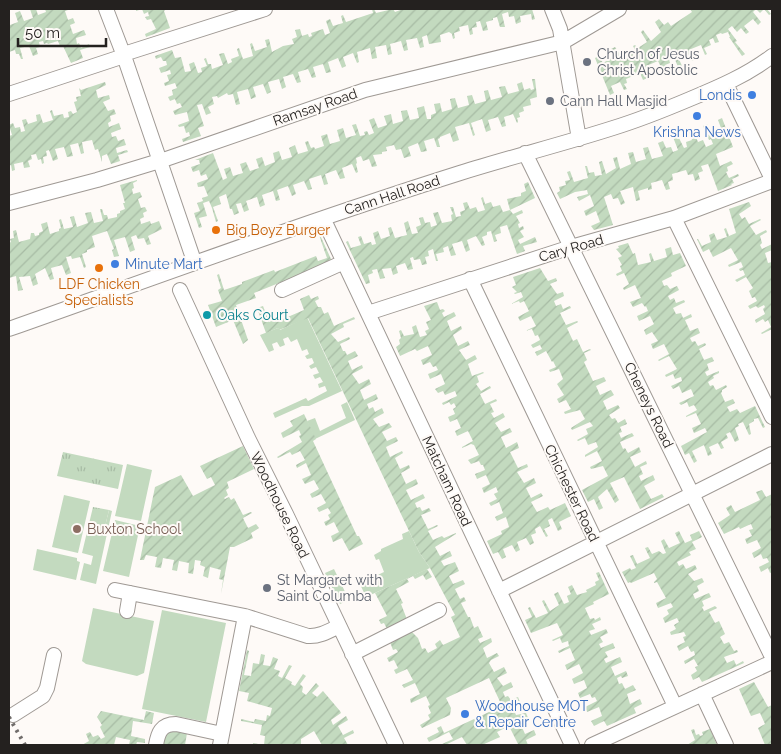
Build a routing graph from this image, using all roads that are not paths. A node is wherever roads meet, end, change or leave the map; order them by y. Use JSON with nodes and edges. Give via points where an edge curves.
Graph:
{"nodes":[{"id":1,"x":106,"y":9,"type":"edge"},
{"id":2,"x":265,"y":9,"type":"edge"},
{"id":3,"x":552,"y":9,"type":"edge"},
{"id":4,"x":619,"y":9,"type":"edge"},
{"id":5,"x":563,"y":42,"type":"junction"},
{"id":6,"x":124,"y":56,"type":"junction"},
{"id":7,"x":772,"y":56,"type":"edge"},
{"id":8,"x":726,"y":84,"type":"junction"},
{"id":9,"x":9,"y":94,"type":"edge"},
{"id":10,"x":579,"y":139,"type":"junction"},
{"id":11,"x":525,"y":153,"type":"junction"},
{"id":12,"x":160,"y":161,"type":"junction"},
{"id":13,"x":772,"y":180,"type":"edge"},
{"id":14,"x":9,"y":203,"type":"edge"},
{"id":15,"x":323,"y":218,"type":"junction"},
{"id":16,"x":674,"y":218,"type":"junction"},
{"id":17,"x":571,"y":247,"type":"junction"},
{"id":18,"x":194,"y":262,"type":"junction"},
{"id":19,"x":344,"y":262,"type":"junction"},
{"id":20,"x":470,"y":279,"type":"junction"},
{"id":21,"x":180,"y":290,"type":"dead end"},
{"id":22,"x":282,"y":290,"type":"dead end"},
{"id":23,"x":368,"y":313,"type":"junction"},
{"id":24,"x":9,"y":329,"type":"edge"},
{"id":25,"x":772,"y":417,"type":"edge"},
{"id":26,"x":772,"y":454,"type":"edge"},
{"id":27,"x":692,"y":494,"type":"junction"},
{"id":28,"x":596,"y":543,"type":"junction"},
{"id":29,"x":115,"y":590,"type":"dead end"},
{"id":30,"x":499,"y":591,"type":"junction"},
{"id":31,"x":130,"y":593,"type":"junction"},
{"id":32,"x":438,"y":610,"type":"dead end"},
{"id":33,"x":127,"y":611,"type":"dead end"},
{"id":34,"x":244,"y":616,"type":"junction"},
{"id":35,"x":339,"y":626,"type":"junction"},
{"id":36,"x":352,"y":654,"type":"junction"},
{"id":37,"x":54,"y":655,"type":"dead end"},
{"id":38,"x":772,"y":657,"type":"edge"},
{"id":39,"x":772,"y":662,"type":"edge"},
{"id":40,"x":702,"y":694,"type":"junction"},
{"id":41,"x":674,"y":706,"type":"junction"},
{"id":42,"x":13,"y":715,"type":"dead end"},
{"id":43,"x":221,"y":740,"type":"edge"},
{"id":44,"x":156,"y":745,"type":"edge"},
{"id":45,"x":396,"y":745,"type":"edge"},
{"id":46,"x":572,"y":745,"type":"edge"},
{"id":47,"x":592,"y":745,"type":"edge"},
{"id":48,"x":726,"y":745,"type":"edge"}],
"edges":[{"from":1,"to":6,"type":"street"},
{"from":2,"to":6,"type":"street"},
{"from":3,"to":5,"type":"street"},
{"from":4,"to":5,"type":"street","name":"Ramsay Road"},
{"from":5,"to":10,"type":"street"},
{"from":5,"to":12,"type":"street","name":"Ramsay Road","via":[[365,90]]},
{"from":6,"to":9,"type":"street"},
{"from":6,"to":12,"type":"street"},
{"from":7,"to":8,"type":"street","name":"Cann Hall Road"},
{"from":8,"to":10,"type":"street","name":"Cann Hall Road","via":[[648,117]]},
{"from":8,"to":13,"type":"street"},
{"from":10,"to":11,"type":"street","name":"Cann Hall Road"},
{"from":11,"to":15,"type":"street","name":"Cann Hall Road"},
{"from":11,"to":17,"type":"street","name":"Cheneys Road"},
{"from":12,"to":14,"type":"street","name":"Ramsay Road"},
{"from":12,"to":18,"type":"street"},
{"from":13,"to":16,"type":"street","name":"Cary Road"},
{"from":15,"to":18,"type":"street","name":"Cann Hall Road"},
{"from":15,"to":19,"type":"street","name":"Matcham Road"},
{"from":16,"to":17,"type":"street","name":"Cary Road"},
{"from":16,"to":25,"type":"street"},
{"from":17,"to":20,"type":"street","name":"Cary Road"},
{"from":17,"to":27,"type":"street","name":"Cheneys Road"},
{"from":18,"to":24,"type":"street","name":"Cann Hall Road"},
{"from":19,"to":22,"type":"street"},
{"from":19,"to":23,"type":"street","name":"Matcham Road"},
{"from":20,"to":23,"type":"street","name":"Cary Road"},
{"from":20,"to":28,"type":"street","name":"Chichester Road"},
{"from":21,"to":35,"type":"street","name":"Woodhouse Road"},
{"from":23,"to":30,"type":"street","name":"Matcham Road"},
{"from":26,"to":27,"type":"street"},
{"from":27,"to":28,"type":"street"},
{"from":27,"to":38,"type":"street","name":"Cheneys Road"},
{"from":28,"to":30,"type":"street"},
{"from":28,"to":41,"type":"street","name":"Chichester Road"},
{"from":29,"to":31,"type":"street"},
{"from":30,"to":46,"type":"street","name":"Matcham Road"},
{"from":31,"to":33,"type":"street"},
{"from":31,"to":34,"type":"street"},
{"from":32,"to":36,"type":"street"},
{"from":34,"to":35,"type":"street","via":[[313,636]]},
{"from":34,"to":43,"type":"street"},
{"from":35,"to":36,"type":"street","name":"Woodhouse Road"},
{"from":36,"to":45,"type":"street","name":"Woodhouse Road"},
{"from":37,"to":42,"type":"street","via":[[43,696]]},
{"from":39,"to":40,"type":"street"},
{"from":40,"to":41,"type":"street"},
{"from":40,"to":48,"type":"street"},
{"from":41,"to":47,"type":"street"},
{"from":43,"to":44,"type":"street","via":[[169,724],[158,732]]}]}
